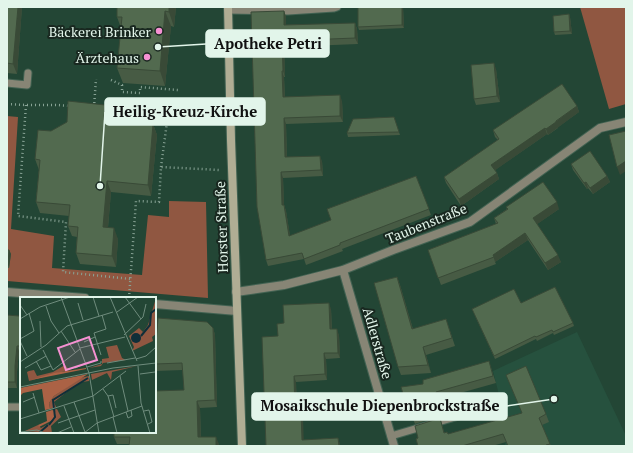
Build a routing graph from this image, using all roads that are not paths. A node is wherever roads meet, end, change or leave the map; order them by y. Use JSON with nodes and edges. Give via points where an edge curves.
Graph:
{"nodes":[{"id":1,"x":337,"y":7,"type":"edge"},
{"id":2,"x":228,"y":8,"type":"edge"},
{"id":3,"x":28,"y":74,"type":"dead end"},
{"id":4,"x":7,"y":83,"type":"edge"},
{"id":5,"x":626,"y":122,"type":"edge"},
{"id":6,"x":343,"y":270,"type":"junction"},
{"id":7,"x":7,"y":292,"type":"edge"},
{"id":8,"x":236,"y":292,"type":"junction"},
{"id":9,"x":72,"y":297,"type":"edge"},
{"id":10,"x":156,"y":304,"type":"edge"},
{"id":11,"x":238,"y":311,"type":"junction"},
{"id":12,"x":496,"y":406,"type":"dead end"},
{"id":13,"x":20,"y":407,"type":"edge"},
{"id":14,"x":7,"y":408,"type":"edge"},
{"id":15,"x":391,"y":436,"type":"junction"},
{"id":16,"x":242,"y":446,"type":"edge"},
{"id":17,"x":394,"y":446,"type":"edge"}],
"edges":[{"from":1,"to":2,"type":"lane","via":[[288,11]]},
{"from":2,"to":8,"type":"main road","name":"Horster Straße"},
{"from":3,"to":4,"type":"lane","via":[[27,85]]},
{"from":5,"to":6,"type":"street","name":"Taubenstraße","via":[[600,128],[470,222]]},
{"from":6,"to":8,"type":"street","name":"Taubenstraße","via":[[284,286]]},
{"from":6,"to":15,"type":"street","name":"Adlerstraße"},
{"from":7,"to":9,"type":"street"},
{"from":8,"to":11,"type":"main road","name":"Horster Straße"},
{"from":10,"to":11,"type":"street"},
{"from":11,"to":16,"type":"main road","name":"Horster Straße"},
{"from":12,"to":15,"type":"lane"},
{"from":13,"to":14,"type":"lane"},
{"from":15,"to":17,"type":"street","name":"Adlerstraße"}]}
